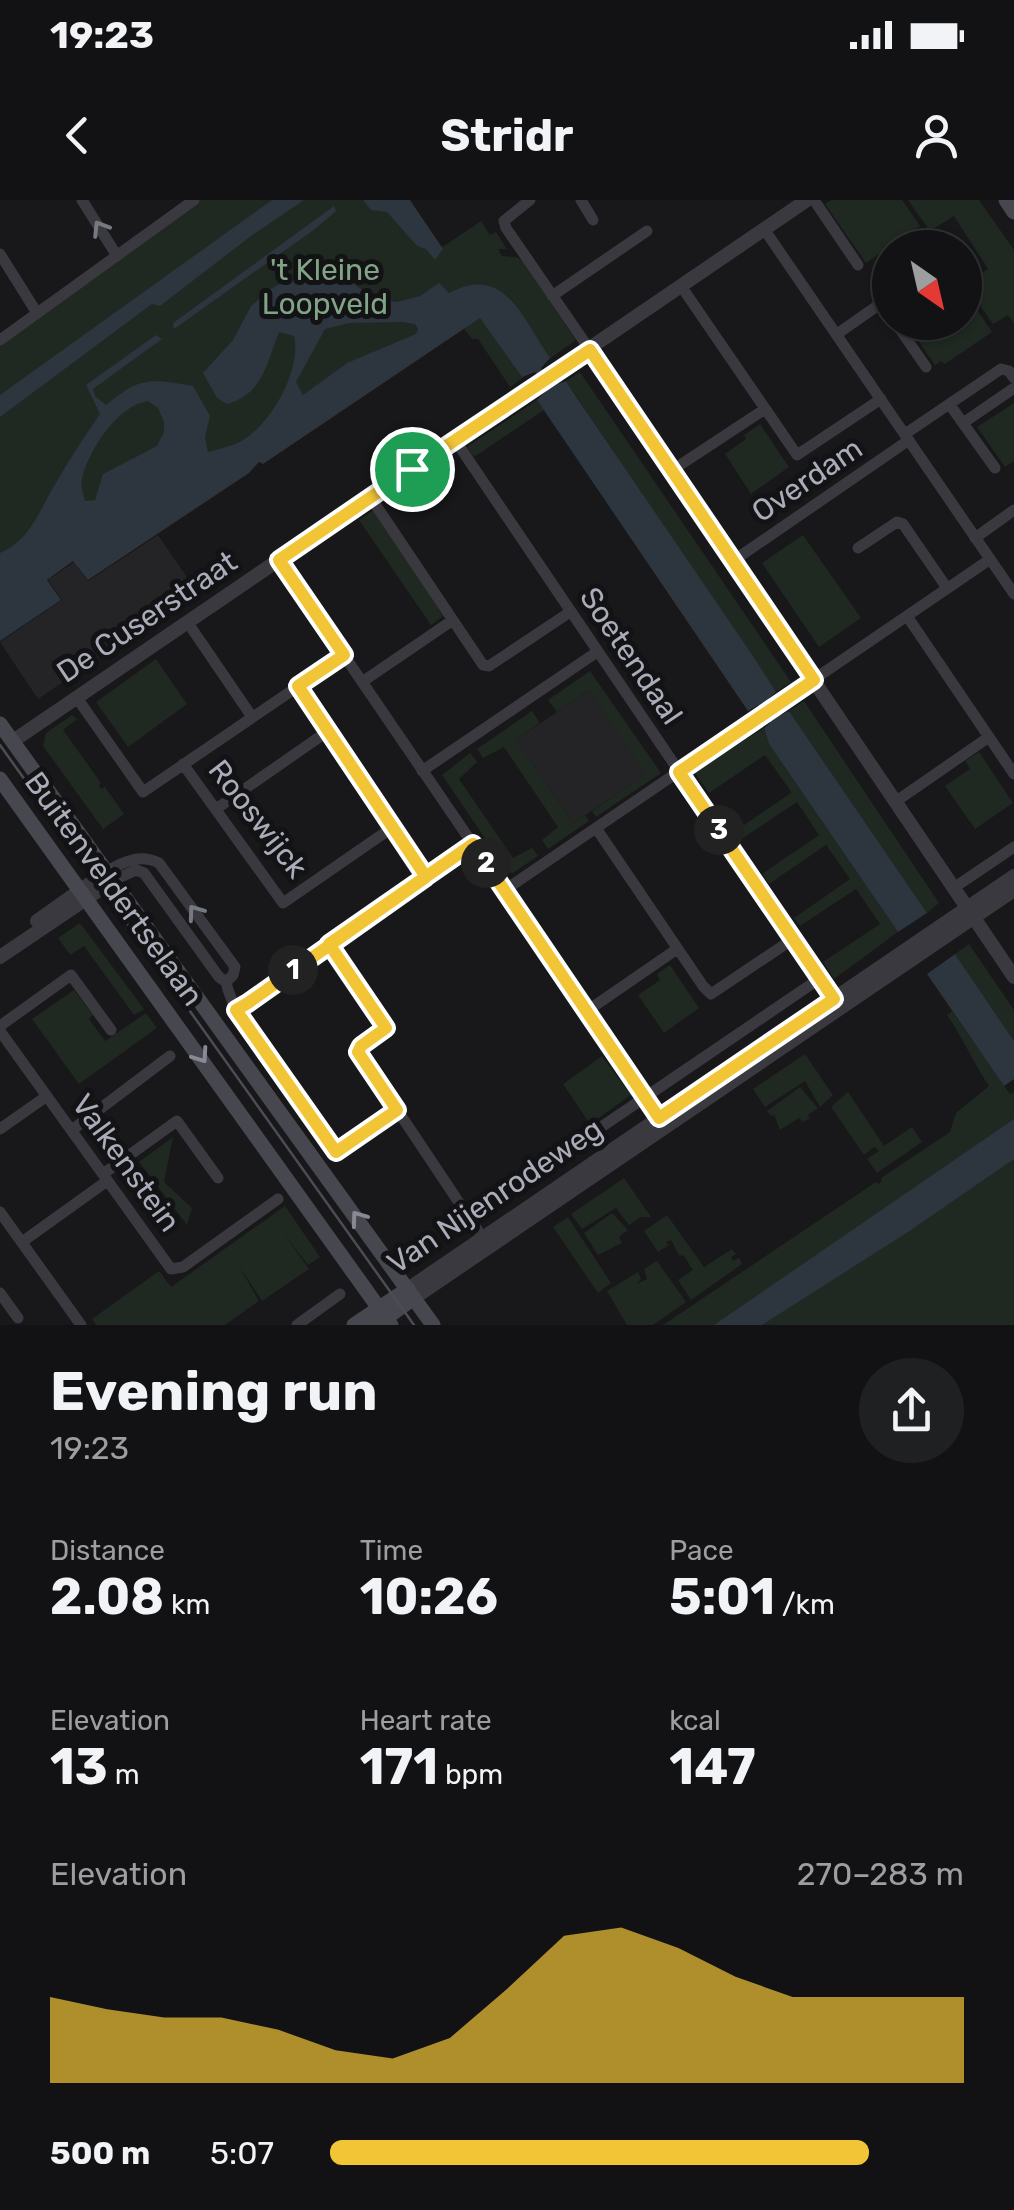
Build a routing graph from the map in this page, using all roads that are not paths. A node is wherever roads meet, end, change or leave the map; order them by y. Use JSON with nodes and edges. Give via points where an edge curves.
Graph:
{"nodes":[{"id":1,"x":82,"y":200,"type":"edge"},
{"id":2,"x":194,"y":200,"type":"edge"},
{"id":3,"x":530,"y":200,"type":"edge"},
{"id":4,"x":581,"y":200,"type":"edge"},
{"id":5,"x":810,"y":200,"type":"edge"},
{"id":6,"x":1006,"y":200,"type":"edge"},
{"id":7,"x":1014,"y":212,"type":"edge"},
{"id":8,"x":593,"y":220,"type":"dead end"},
{"id":9,"x":764,"y":229,"type":"junction"},
{"id":10,"x":647,"y":231,"type":"dead end"},
{"id":11,"x":0,"y":254,"type":"edge"},
{"id":12,"x":118,"y":256,"type":"junction"},
{"id":13,"x":858,"y":265,"type":"dead end"},
{"id":14,"x":681,"y":286,"type":"junction"},
{"id":15,"x":552,"y":296,"type":"junction"},
{"id":16,"x":872,"y":310,"type":"edge"},
{"id":17,"x":38,"y":314,"type":"junction"},
{"id":18,"x":837,"y":334,"type":"junction"},
{"id":19,"x":0,"y":340,"type":"edge"},
{"id":20,"x":907,"y":340,"type":"edge"},
{"id":21,"x":590,"y":350,"type":"junction"},
{"id":22,"x":926,"y":367,"type":"dead end"},
{"id":23,"x":1014,"y":378,"type":"edge"},
{"id":24,"x":1014,"y":388,"type":"edge"},
{"id":25,"x":881,"y":399,"type":"junction"},
{"id":26,"x":950,"y":405,"type":"junction"},
{"id":27,"x":765,"y":408,"type":"junction"},
{"id":28,"x":964,"y":423,"type":"junction"},
{"id":29,"x":908,"y":437,"type":"junction"},
{"id":30,"x":455,"y":440,"type":"junction"},
{"id":31,"x":995,"y":468,"type":"dead end"},
{"id":32,"x":671,"y":471,"type":"junction"},
{"id":33,"x":371,"y":498,"type":"junction"},
{"id":34,"x":1014,"y":510,"type":"edge"},
{"id":35,"x":975,"y":538,"type":"junction"},
{"id":36,"x":858,"y":548,"type":"dead end"},
{"id":37,"x":279,"y":560,"type":"junction"},
{"id":38,"x":989,"y":560,"type":"junction"},
{"id":39,"x":733,"y":561,"type":"junction"},
{"id":40,"x":947,"y":588,"type":"junction"},
{"id":41,"x":1014,"y":594,"type":"edge"},
{"id":42,"x":570,"y":612,"type":"junction"},
{"id":43,"x":907,"y":616,"type":"junction"},
{"id":44,"x":453,"y":620,"type":"junction"},
{"id":45,"x":188,"y":623,"type":"junction"},
{"id":46,"x":598,"y":652,"type":"junction"},
{"id":47,"x":344,"y":655,"type":"junction"},
{"id":48,"x":814,"y":680,"type":"junction"},
{"id":49,"x":362,"y":682,"type":"junction"},
{"id":50,"x":298,"y":686,"type":"junction"},
{"id":51,"x":77,"y":698,"type":"junction"},
{"id":52,"x":252,"y":717,"type":"junction"},
{"id":53,"x":0,"y":724,"type":"edge"},
{"id":54,"x":328,"y":731,"type":"junction"},
{"id":55,"x":988,"y":737,"type":"junction"},
{"id":56,"x":13,"y":741,"type":"junction"},
{"id":57,"x":183,"y":764,"type":"junction"},
{"id":58,"x":422,"y":771,"type":"junction"},
{"id":59,"x":679,"y":772,"type":"junction"},
{"id":60,"x":1014,"y":774,"type":"edge"},
{"id":61,"x":0,"y":779,"type":"edge"},
{"id":62,"x":895,"y":802,"type":"junction"},
{"id":63,"x":216,"y":809,"type":"junction"},
{"id":64,"x":393,"y":827,"type":"junction"},
{"id":65,"x":596,"y":828,"type":"junction"},
{"id":66,"x":473,"y":844,"type":"junction"},
{"id":67,"x":1014,"y":847,"type":"edge"},
{"id":68,"x":111,"y":876,"type":"junction"},
{"id":69,"x":1014,"y":876,"type":"edge"},
{"id":70,"x":170,"y":877,"type":"junction"},
{"id":71,"x":426,"y":877,"type":"junction"},
{"id":72,"x":955,"y":887,"type":"junction"},
{"id":73,"x":154,"y":888,"type":"junction"},
{"id":74,"x":505,"y":890,"type":"junction"},
{"id":75,"x":1014,"y":890,"type":"edge"},
{"id":76,"x":84,"y":894,"type":"junction"},
{"id":77,"x":971,"y":912,"type":"junction"},
{"id":78,"x":793,"y":939,"type":"junction"},
{"id":79,"x":927,"y":942,"type":"junction"},
{"id":80,"x":329,"y":944,"type":"junction"},
{"id":81,"x":677,"y":949,"type":"junction"},
{"id":82,"x":1,"y":950,"type":"edge"},
{"id":83,"x":1014,"y":977,"type":"edge"},
{"id":84,"x":819,"y":978,"type":"junction"},
{"id":85,"x":226,"y":982,"type":"junction"},
{"id":86,"x":834,"y":999,"type":"junction"},
{"id":87,"x":236,"y":1010,"type":"junction"},
{"id":88,"x":587,"y":1011,"type":"junction"},
{"id":89,"x":0,"y":1028,"type":"edge"},
{"id":90,"x":111,"y":1030,"type":"dead end"},
{"id":91,"x":170,"y":1056,"type":"dead end"},
{"id":92,"x":46,"y":1096,"type":"junction"},
{"id":93,"x":645,"y":1098,"type":"junction"},
{"id":94,"x":397,"y":1110,"type":"junction"},
{"id":95,"x":659,"y":1118,"type":"junction"},
{"id":96,"x":0,"y":1129,"type":"edge"},
{"id":97,"x":72,"y":1130,"type":"junction"},
{"id":98,"x":105,"y":1178,"type":"junction"},
{"id":99,"x":218,"y":1178,"type":"dead end"},
{"id":100,"x":278,"y":1199,"type":"dead end"},
{"id":101,"x":0,"y":1212,"type":"edge"},
{"id":102,"x":469,"y":1217,"type":"junction"},
{"id":103,"x":482,"y":1238,"type":"junction"},
{"id":104,"x":22,"y":1242,"type":"junction"},
{"id":105,"x":411,"y":1293,"type":"junction"},
{"id":106,"x":0,"y":1294,"type":"edge"},
{"id":107,"x":340,"y":1294,"type":"dead end"},
{"id":108,"x":18,"y":1318,"type":"dead end"},
{"id":109,"x":383,"y":1319,"type":"edge"},
{"id":110,"x":81,"y":1325,"type":"edge"},
{"id":111,"x":297,"y":1325,"type":"edge"},
{"id":112,"x":354,"y":1325,"type":"edge"},
{"id":113,"x":433,"y":1325,"type":"edge"}],
"edges":[{"from":12,"to":1,"type":"street","one_way":true},
{"from":2,"to":12,"type":"street"},
{"from":3,"to":15,"type":"street","via":[[504,221]]},
{"from":4,"to":8,"type":"street"},
{"from":5,"to":9,"type":"street","name":"De Cuserstraat"},
{"from":5,"to":13,"type":"street","name":"De Cuserstraat"},
{"from":6,"to":7,"type":"main road"},
{"from":9,"to":14,"type":"street","name":"De Cuserstraat"},
{"from":9,"to":18,"type":"street"},
{"from":10,"to":15,"type":"street"},
{"from":11,"to":17,"type":"street"},
{"from":12,"to":17,"type":"street"},
{"from":14,"to":21,"type":"street","name":"De Cuserstraat"},
{"from":14,"to":27,"type":"street"},
{"from":15,"to":21,"type":"street"},
{"from":16,"to":18,"type":"street"},
{"from":17,"to":19,"type":"street"},
{"from":18,"to":25,"type":"street"},
{"from":20,"to":22,"type":"street"},
{"from":21,"to":30,"type":"street","name":"De Cuserstraat"},
{"from":21,"to":32,"type":"street"},
{"from":23,"to":26,"type":"street","name":"Overdam","via":[[1001,369]]},
{"from":24,"to":28,"type":"street"},
{"from":25,"to":27,"type":"street","via":[[797,456]]},
{"from":25,"to":29,"type":"street"},
{"from":26,"to":28,"type":"street"},
{"from":26,"to":29,"type":"street","name":"Overdam"},
{"from":27,"to":32,"type":"street"},
{"from":28,"to":31,"type":"street"},
{"from":29,"to":35,"type":"street"},
{"from":29,"to":39,"type":"street","name":"Overdam"},
{"from":30,"to":33,"type":"street","name":"De Cuserstraat"},
{"from":30,"to":42,"type":"street","name":"Soetendaal"},
{"from":32,"to":39,"type":"street"},
{"from":33,"to":37,"type":"street","name":"De Cuserstraat"},
{"from":33,"to":44,"type":"street"},
{"from":34,"to":35,"type":"street"},
{"from":35,"to":38,"type":"street"},
{"from":36,"to":40,"type":"street","via":[[897,522],[904,524]]},
{"from":37,"to":45,"type":"street","name":"De Cuserstraat"},
{"from":37,"to":47,"type":"street"},
{"from":38,"to":40,"type":"street"},
{"from":38,"to":41,"type":"street"},
{"from":39,"to":48,"type":"street"},
{"from":40,"to":43,"type":"street"},
{"from":42,"to":44,"type":"street","via":[[489,666]]},
{"from":42,"to":46,"type":"street","name":"Soetendaal"},
{"from":43,"to":48,"type":"street"},
{"from":43,"to":55,"type":"street"},
{"from":44,"to":49,"type":"street"},
{"from":45,"to":51,"type":"street","name":"De Cuserstraat"},
{"from":45,"to":52,"type":"street"},
{"from":46,"to":58,"type":"street"},
{"from":46,"to":59,"type":"street","name":"Soetendaal"},
{"from":47,"to":49,"type":"street"},
{"from":47,"to":50,"type":"street"},
{"from":48,"to":59,"type":"street"},
{"from":48,"to":62,"type":"street"},
{"from":49,"to":58,"type":"street"},
{"from":50,"to":52,"type":"street"},
{"from":50,"to":54,"type":"street"},
{"from":51,"to":56,"type":"street","name":"De Cuserstraat"},
{"from":51,"to":57,"type":"street","via":[[143,792]]},
{"from":52,"to":57,"type":"street"},
{"from":53,"to":56,"type":"main road","name":"Buitenveldertselaan"},
{"from":54,"to":63,"type":"street"},
{"from":54,"to":64,"type":"street"},
{"from":55,"to":60,"type":"street"},
{"from":55,"to":62,"type":"street"},
{"from":56,"to":68,"type":"main road","name":"Buitenveldertselaan"},
{"from":57,"to":63,"type":"street","name":"Rooswijck"},
{"from":58,"to":66,"type":"street"},
{"from":59,"to":65,"type":"street"},
{"from":59,"to":78,"type":"street","name":"Soetendaal"},
{"from":61,"to":76,"type":"main road","name":"Buitenveldertselaan"},
{"from":62,"to":72,"type":"street"},
{"from":63,"to":64,"type":"street","name":"Rooswijck","via":[[283,903]]},
{"from":64,"to":71,"type":"street"},
{"from":65,"to":74,"type":"street"},
{"from":65,"to":81,"type":"street"},
{"from":66,"to":71,"type":"street"},
{"from":66,"to":74,"type":"street"},
{"from":67,"to":72,"type":"street"},
{"from":68,"to":70,"type":"street","name":"Buitenveldertselaan","via":[[128,860],[144,858]]},
{"from":68,"to":73,"type":"street","name":"Buitenveldertselaan","via":[[139,871]]},
{"from":68,"to":76,"type":"street"},
{"from":105,"to":68,"type":"main road","name":"Buitenveldertselaan","one_way":true},
{"from":69,"to":77,"type":"street","name":"Van Nijenrodeweg"},
{"from":70,"to":73,"type":"street","name":"Buitenveldertselaan"},
{"from":85,"to":70,"type":"street","name":"Buitenveldertselaan","one_way":true,"via":[[235,967]]},
{"from":71,"to":80,"type":"street"},
{"from":72,"to":77,"type":"street"},
{"from":73,"to":85,"type":"street","name":"Buitenveldertselaan"},
{"from":74,"to":88,"type":"street"},
{"from":75,"to":77,"type":"street","name":"Van Nijenrodeweg"},
{"from":76,"to":82,"type":"street"},
{"from":76,"to":109,"type":"main road","name":"Buitenveldertselaan","one_way":true},
{"from":77,"to":79,"type":"street","name":"Van Nijenrodeweg"},
{"from":77,"to":83,"type":"street"},
{"from":78,"to":81,"type":"street","via":[[712,994]]},
{"from":78,"to":84,"type":"street","name":"Soetendaal"},
{"from":79,"to":86,"type":"street","name":"Van Nijenrodeweg"},
{"from":79,"to":105,"type":"street","name":"Van Nijenrodeweg"},
{"from":80,"to":87,"type":"street"},
{"from":80,"to":94,"type":"street","via":[[386,1028],[358,1052]]},
{"from":81,"to":88,"type":"street"},
{"from":84,"to":86,"type":"street","name":"Soetendaal"},
{"from":84,"to":93,"type":"street","name":"Van Nijenrodeweg"},
{"from":85,"to":87,"type":"street","name":"Buitenveldertselaan"},
{"from":86,"to":95,"type":"street","name":"Van Nijenrodeweg"},
{"from":87,"to":94,"type":"street","name":"Buitenveldertselaan","via":[[336,1152]]},
{"from":88,"to":93,"type":"street"},
{"from":89,"to":90,"type":"street","via":[[71,975]]},
{"from":89,"to":92,"type":"street","name":"Valkenstein"},
{"from":91,"to":97,"type":"street"},
{"from":92,"to":96,"type":"street"},
{"from":92,"to":97,"type":"street","name":"Valkenstein"},
{"from":93,"to":95,"type":"street"},
{"from":93,"to":102,"type":"street","name":"Van Nijenrodeweg"},
{"from":94,"to":102,"type":"street"},
{"from":95,"to":103,"type":"street","name":"Van Nijenrodeweg"},
{"from":97,"to":98,"type":"street","name":"Valkenstein"},
{"from":98,"to":99,"type":"street","via":[[177,1120]]},
{"from":98,"to":100,"type":"street","name":"Valkenstein","via":[[171,1269]]},
{"from":98,"to":104,"type":"street"},
{"from":101,"to":104,"type":"street"},
{"from":102,"to":103,"type":"street"},
{"from":103,"to":105,"type":"street","name":"Van Nijenrodeweg"},
{"from":104,"to":110,"type":"street"},
{"from":105,"to":109,"type":"main road","name":"Van Nijenrodeweg"},
{"from":105,"to":113,"type":"main road","name":"Buitenveldertselaan"},
{"from":106,"to":108,"type":"street"},
{"from":107,"to":111,"type":"street"},
{"from":109,"to":112,"type":"main road","name":"Van Nijenrodeweg"}]}
